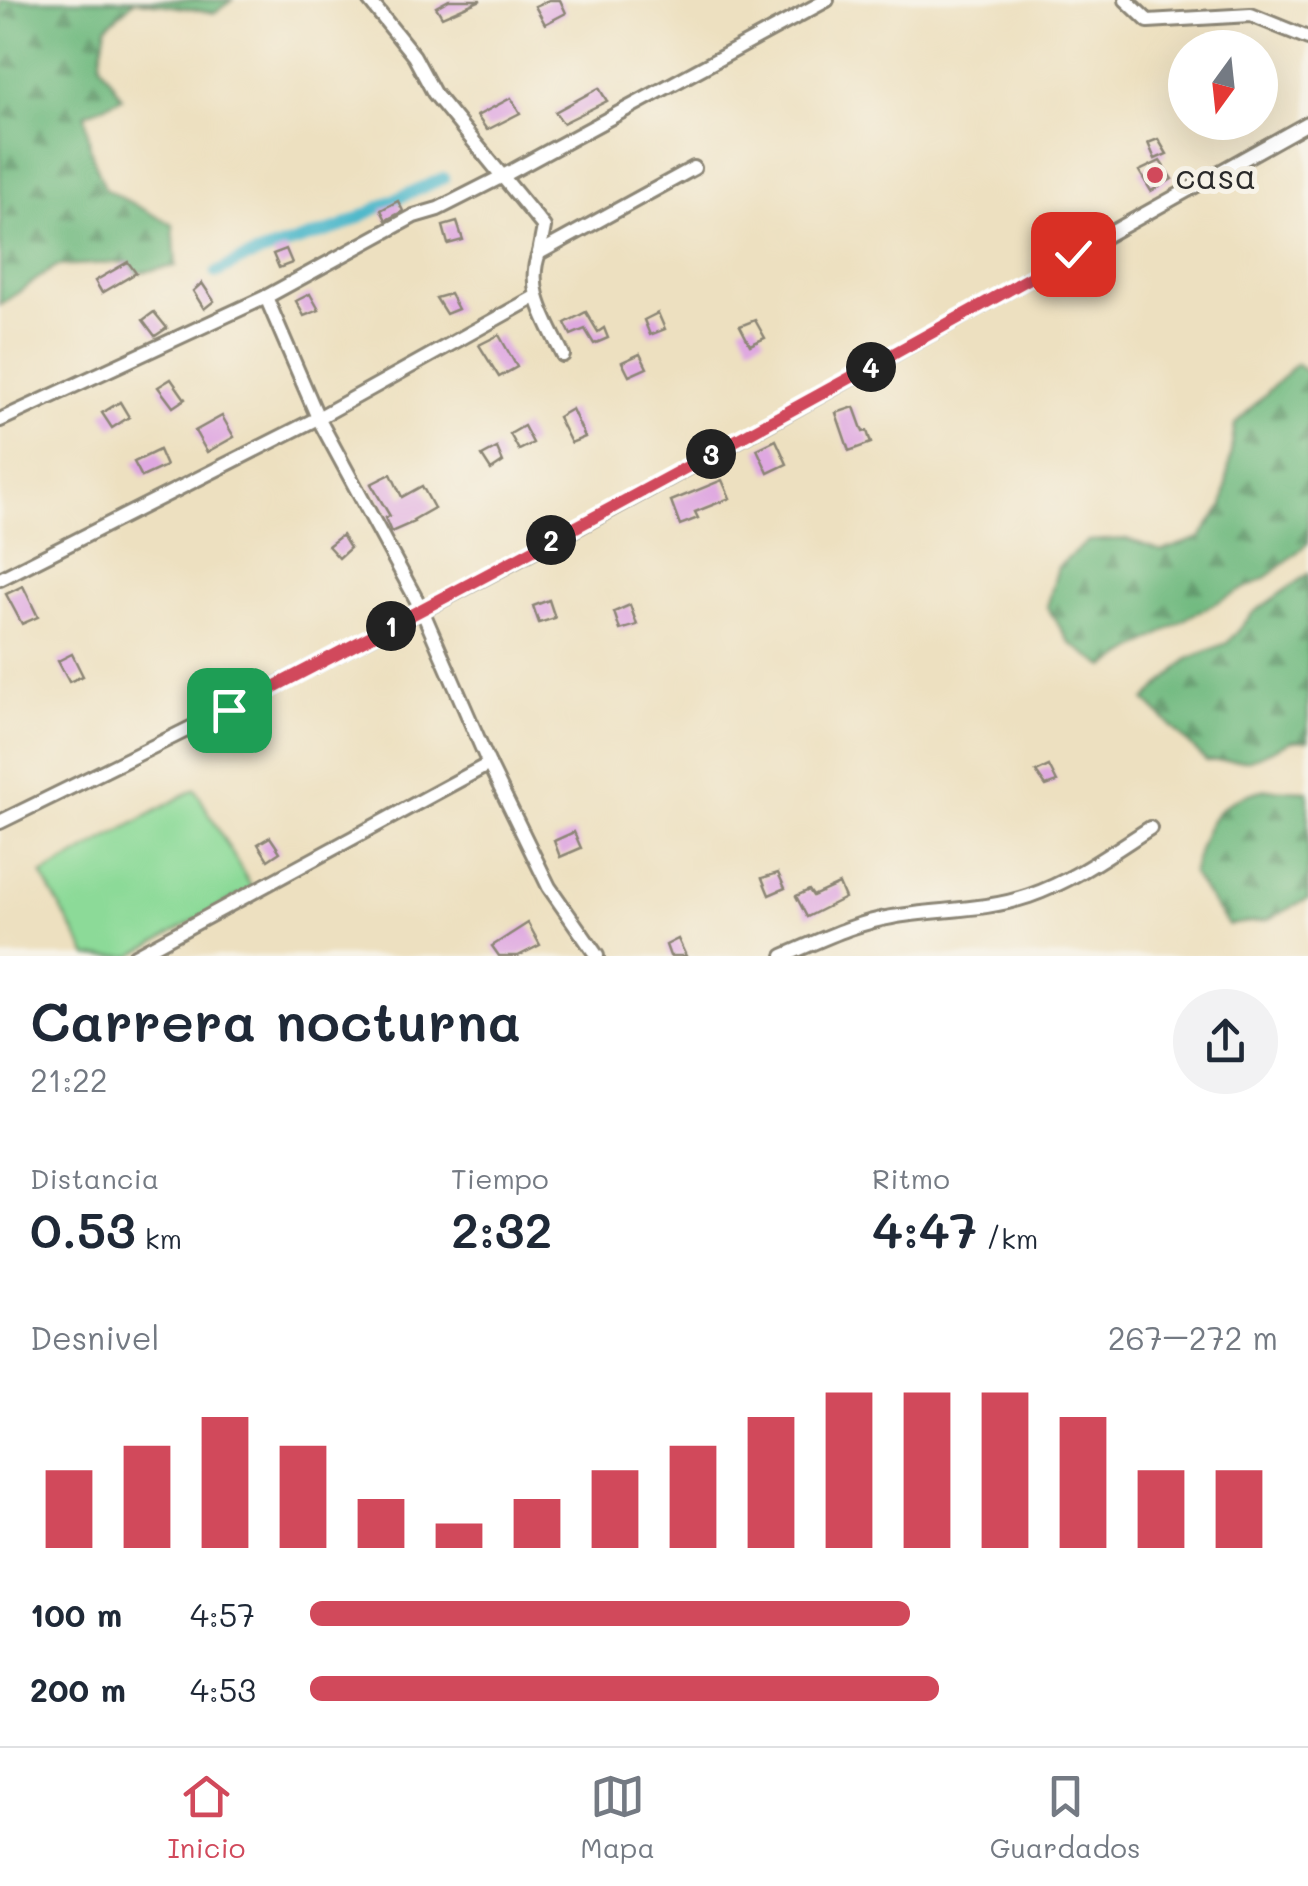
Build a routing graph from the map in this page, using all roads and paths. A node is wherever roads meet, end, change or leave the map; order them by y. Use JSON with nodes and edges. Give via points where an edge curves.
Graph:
{"nodes":[{"id":1,"x":369,"y":0,"type":"edge"},
{"id":2,"x":827,"y":0,"type":"edge"},
{"id":3,"x":1126,"y":0,"type":"edge"},
{"id":4,"x":1308,"y":38,"type":"edge"},
{"id":5,"x":1308,"y":122,"type":"edge"},
{"id":6,"x":694,"y":168,"type":"dead end"},
{"id":7,"x":503,"y":176,"type":"junction"},
{"id":8,"x":540,"y":253,"type":"junction"},
{"id":9,"x":266,"y":296,"type":"junction"},
{"id":10,"x":536,"y":297,"type":"junction"},
{"id":11,"x":563,"y":354,"type":"dead end"},
{"id":12,"x":318,"y":418,"type":"junction"},
{"id":13,"x":0,"y":420,"type":"edge"},
{"id":14,"x":0,"y":579,"type":"edge"},
{"id":15,"x":422,"y":610,"type":"junction"},
{"id":16,"x":489,"y":764,"type":"junction"},
{"id":17,"x":0,"y":822,"type":"edge"},
{"id":18,"x":1150,"y":828,"type":"dead end"},
{"id":19,"x":134,"y":956,"type":"edge"},
{"id":20,"x":597,"y":956,"type":"edge"},
{"id":21,"x":784,"y":956,"type":"edge"}],
"edges":[{"from":1,"to":7,"type":"street"},
{"from":2,"to":7,"type":"street"},
{"from":3,"to":4,"type":"street","via":[[1148,21],[1251,15]]},
{"from":5,"to":15,"type":"street"},
{"from":6,"to":8,"type":"street"},
{"from":7,"to":8,"type":"street","via":[[544,227]]},
{"from":7,"to":9,"type":"street"},
{"from":8,"to":10,"type":"street"},
{"from":9,"to":12,"type":"street"},
{"from":9,"to":13,"type":"street"},
{"from":10,"to":11,"type":"street"},
{"from":10,"to":12,"type":"street"},
{"from":12,"to":14,"type":"street"},
{"from":12,"to":15,"type":"street"},
{"from":15,"to":16,"type":"street"},
{"from":15,"to":17,"type":"street"},
{"from":16,"to":19,"type":"street"},
{"from":16,"to":20,"type":"street","via":[[549,887]]},
{"from":18,"to":21,"type":"street","via":[[1066,882],[1026,897],[860,924]]}]}
